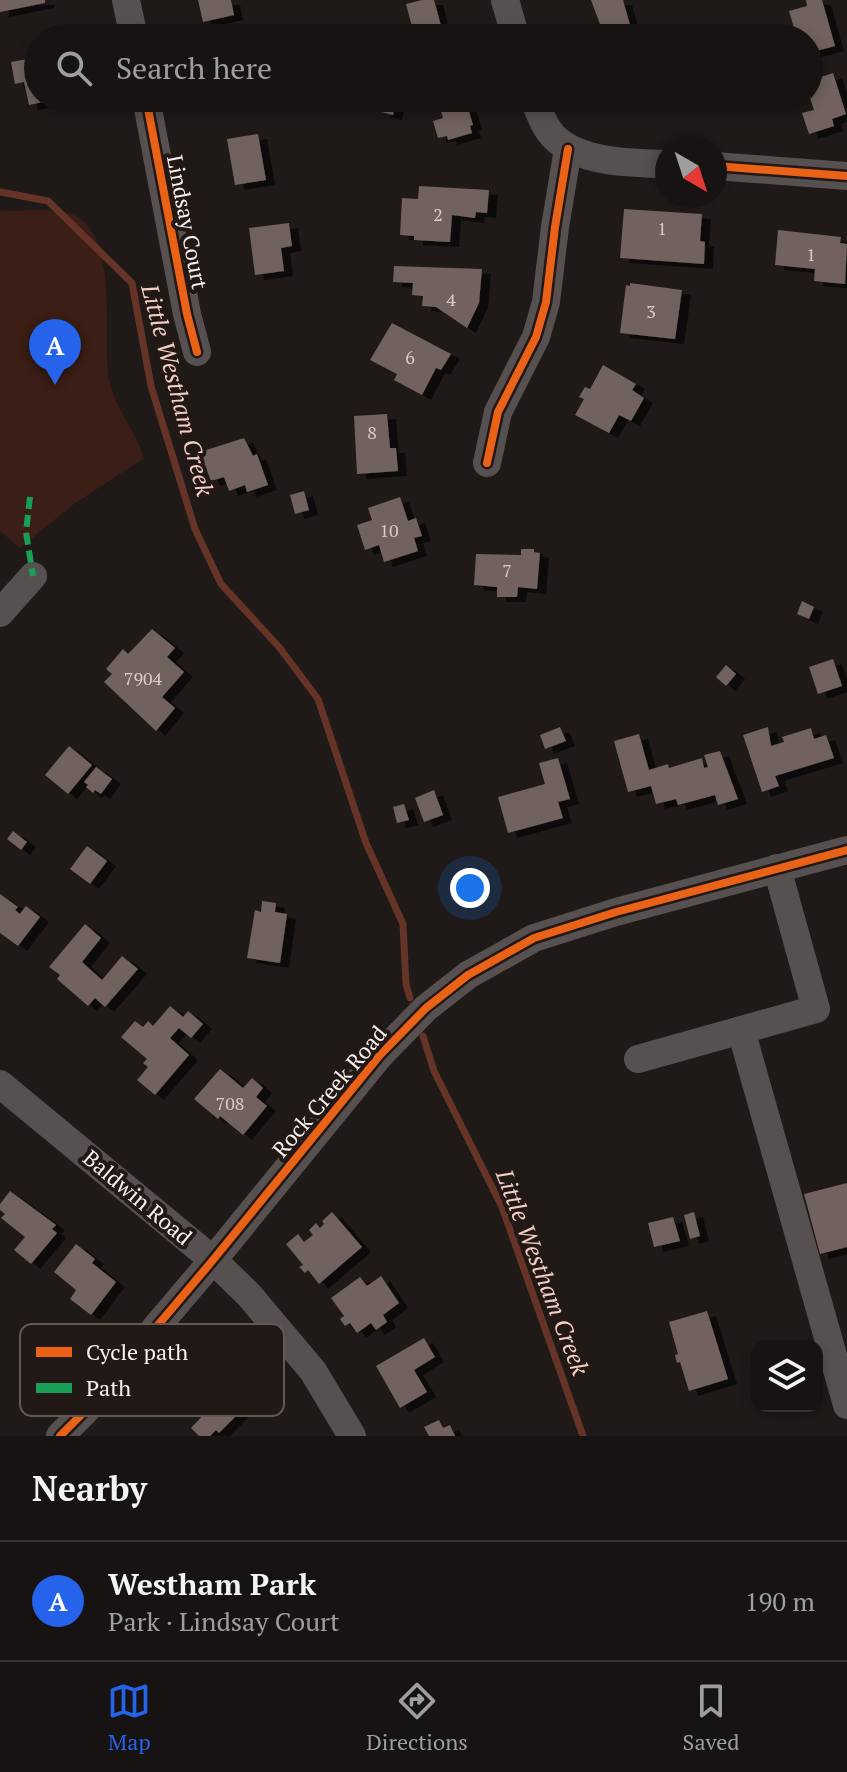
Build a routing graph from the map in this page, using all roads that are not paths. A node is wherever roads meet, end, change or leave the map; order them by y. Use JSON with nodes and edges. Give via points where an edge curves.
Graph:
{"nodes":[{"id":1,"x":126,"y":0,"type":"edge"},
{"id":2,"x":505,"y":0,"type":"edge"},
{"id":3,"x":131,"y":24,"type":"edge"},
{"id":4,"x":512,"y":24,"type":"edge"},
{"id":5,"x":149,"y":112,"type":"edge"},
{"id":6,"x":540,"y":112,"type":"edge"},
{"id":7,"x":568,"y":149,"type":"junction"},
{"id":8,"x":655,"y":163,"type":"edge"},
{"id":9,"x":727,"y":167,"type":"edge"},
{"id":10,"x":847,"y":176,"type":"edge"},
{"id":11,"x":197,"y":352,"type":"dead end"},
{"id":12,"x":487,"y":463,"type":"dead end"},
{"id":13,"x":33,"y":576,"type":"dead end"},
{"id":14,"x":0,"y":613,"type":"edge"},
{"id":15,"x":847,"y":850,"type":"edge"},
{"id":16,"x":777,"y":868,"type":"junction"},
{"id":17,"x":741,"y":1030,"type":"junction"},
{"id":18,"x":638,"y":1059,"type":"dead end"},
{"id":19,"x":0,"y":1084,"type":"edge"},
{"id":20,"x":213,"y":1260,"type":"junction"},
{"id":21,"x":159,"y":1324,"type":"edge"},
{"id":22,"x":273,"y":1324,"type":"edge"},
{"id":23,"x":284,"y":1337,"type":"edge"},
{"id":24,"x":840,"y":1362,"type":"edge"},
{"id":25,"x":847,"y":1405,"type":"edge"},
{"id":26,"x":80,"y":1416,"type":"edge"},
{"id":27,"x":60,"y":1436,"type":"edge"},
{"id":28,"x":352,"y":1436,"type":"edge"}],
"edges":[{"from":1,"to":3,"type":"street"},
{"from":2,"to":4,"type":"street"},
{"from":5,"to":11,"type":"street","name":"Lindsay Court"},
{"from":6,"to":7,"type":"street","via":[[551,135]]},
{"from":7,"to":8,"type":"street"},
{"from":7,"to":12,"type":"street","via":[[546,302],[536,337],[498,412]]},
{"from":9,"to":10,"type":"street"},
{"from":13,"to":14,"type":"street"},
{"from":15,"to":16,"type":"street","name":"Rock Creek Road"},
{"from":16,"to":17,"type":"street","via":[[816,1009]]},
{"from":16,"to":20,"type":"street","name":"Rock Creek Road","via":[[534,938],[468,975],[380,1055]]},
{"from":17,"to":18,"type":"street"},
{"from":17,"to":24,"type":"street"},
{"from":19,"to":20,"type":"street","name":"Baldwin Road"},
{"from":20,"to":21,"type":"street","name":"Rock Creek Road"},
{"from":20,"to":22,"type":"street","name":"Baldwin Road"},
{"from":23,"to":28,"type":"street","name":"Baldwin Road","via":[[313,1371]]},
{"from":24,"to":25,"type":"street"},
{"from":26,"to":27,"type":"street","name":"Rock Creek Road"}]}
